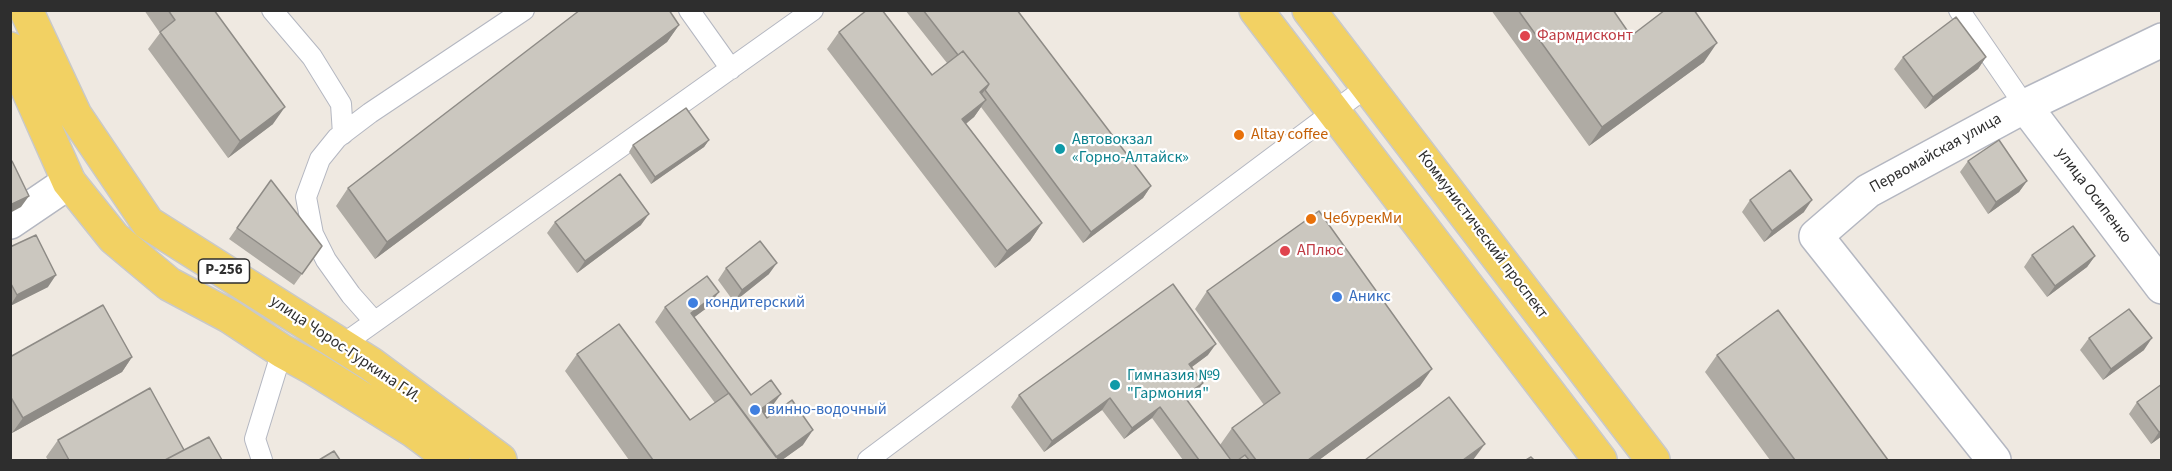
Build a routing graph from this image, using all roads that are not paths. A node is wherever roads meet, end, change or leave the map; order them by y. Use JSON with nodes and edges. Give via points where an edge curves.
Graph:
{"nodes":[{"id":1,"x":26,"y":10,"type":"edge"},
{"id":2,"x":273,"y":10,"type":"edge"},
{"id":3,"x":524,"y":10,"type":"edge"},
{"id":4,"x":689,"y":10,"type":"edge"},
{"id":5,"x":813,"y":10,"type":"edge"},
{"id":6,"x":1256,"y":10,"type":"edge"},
{"id":7,"x":1309,"y":10,"type":"edge"},
{"id":8,"x":1959,"y":10,"type":"edge"},
{"id":9,"x":2162,"y":40,"type":"edge"},
{"id":10,"x":10,"y":49,"type":"edge"},
{"id":11,"x":731,"y":69,"type":"junction"},
{"id":12,"x":1368,"y":86,"type":"junction"},
{"id":13,"x":2025,"y":106,"type":"junction"},
{"id":14,"x":1334,"y":111,"type":"junction"},
{"id":15,"x":343,"y":134,"type":"junction"},
{"id":16,"x":69,"y":182,"type":"junction"},
{"id":17,"x":10,"y":222,"type":"edge"},
{"id":18,"x":2162,"y":287,"type":"edge"},
{"id":19,"x":374,"y":321,"type":"junction"},
{"id":20,"x":342,"y":345,"type":"junction"},
{"id":21,"x":282,"y":351,"type":"junction"},
{"id":22,"x":262,"y":460,"type":"edge"},
{"id":23,"x":453,"y":460,"type":"edge"},
{"id":24,"x":501,"y":460,"type":"edge"},
{"id":25,"x":868,"y":460,"type":"edge"},
{"id":26,"x":1600,"y":460,"type":"edge"},
{"id":27,"x":1653,"y":460,"type":"edge"},
{"id":28,"x":1994,"y":460,"type":"edge"}],
"edges":[{"from":1,"to":20,"type":"main road","name":"улица Чорос-Гуркина Г.И.","number":"Р-256","via":[[75,115],[148,223]]},
{"from":2,"to":15,"type":"lane","via":[[312,57],[341,104]]},
{"from":3,"to":15,"type":"lane"},
{"from":4,"to":11,"type":"lane"},
{"from":5,"to":11,"type":"lane"},
{"from":6,"to":14,"type":"main road"},
{"from":7,"to":12,"type":"main road","name":"Коммунистический проспект"},
{"from":8,"to":13,"type":"lane"},
{"from":9,"to":13,"type":"street","name":"Первомайская улица"},
{"from":10,"to":16,"type":"main road","name":"улица Чорос-Гуркина Г.И.","number":"Р-256"},
{"from":11,"to":19,"type":"lane"},
{"from":12,"to":14,"type":"lane"},
{"from":12,"to":27,"type":"main road","name":"Коммунистический проспект"},
{"from":13,"to":18,"type":"street","name":"улица Осипенко"},
{"from":13,"to":28,"type":"street","name":"Первомайская улица","via":[[1868,191],[1816,236]]},
{"from":14,"to":25,"type":"lane"},
{"from":14,"to":26,"type":"main road"},
{"from":15,"to":19,"type":"lane","via":[[320,159],[306,197],[313,234],[326,260]]},
{"from":16,"to":17,"type":"street"},
{"from":16,"to":21,"type":"main road","name":"улица Чорос-Гуркина Г.И.","number":"Р-256","via":[[114,238],[169,284],[229,316]]},
{"from":19,"to":20,"type":"lane"},
{"from":20,"to":24,"type":"main road","name":"улица Чорос-Гуркина Г.И.","number":"Р-256"},
{"from":21,"to":22,"type":"lane","via":[[255,439]]},
{"from":21,"to":23,"type":"main road","name":"улица Чорос-Гуркина Г.И.","number":"Р-256","via":[[414,431]]}]}
